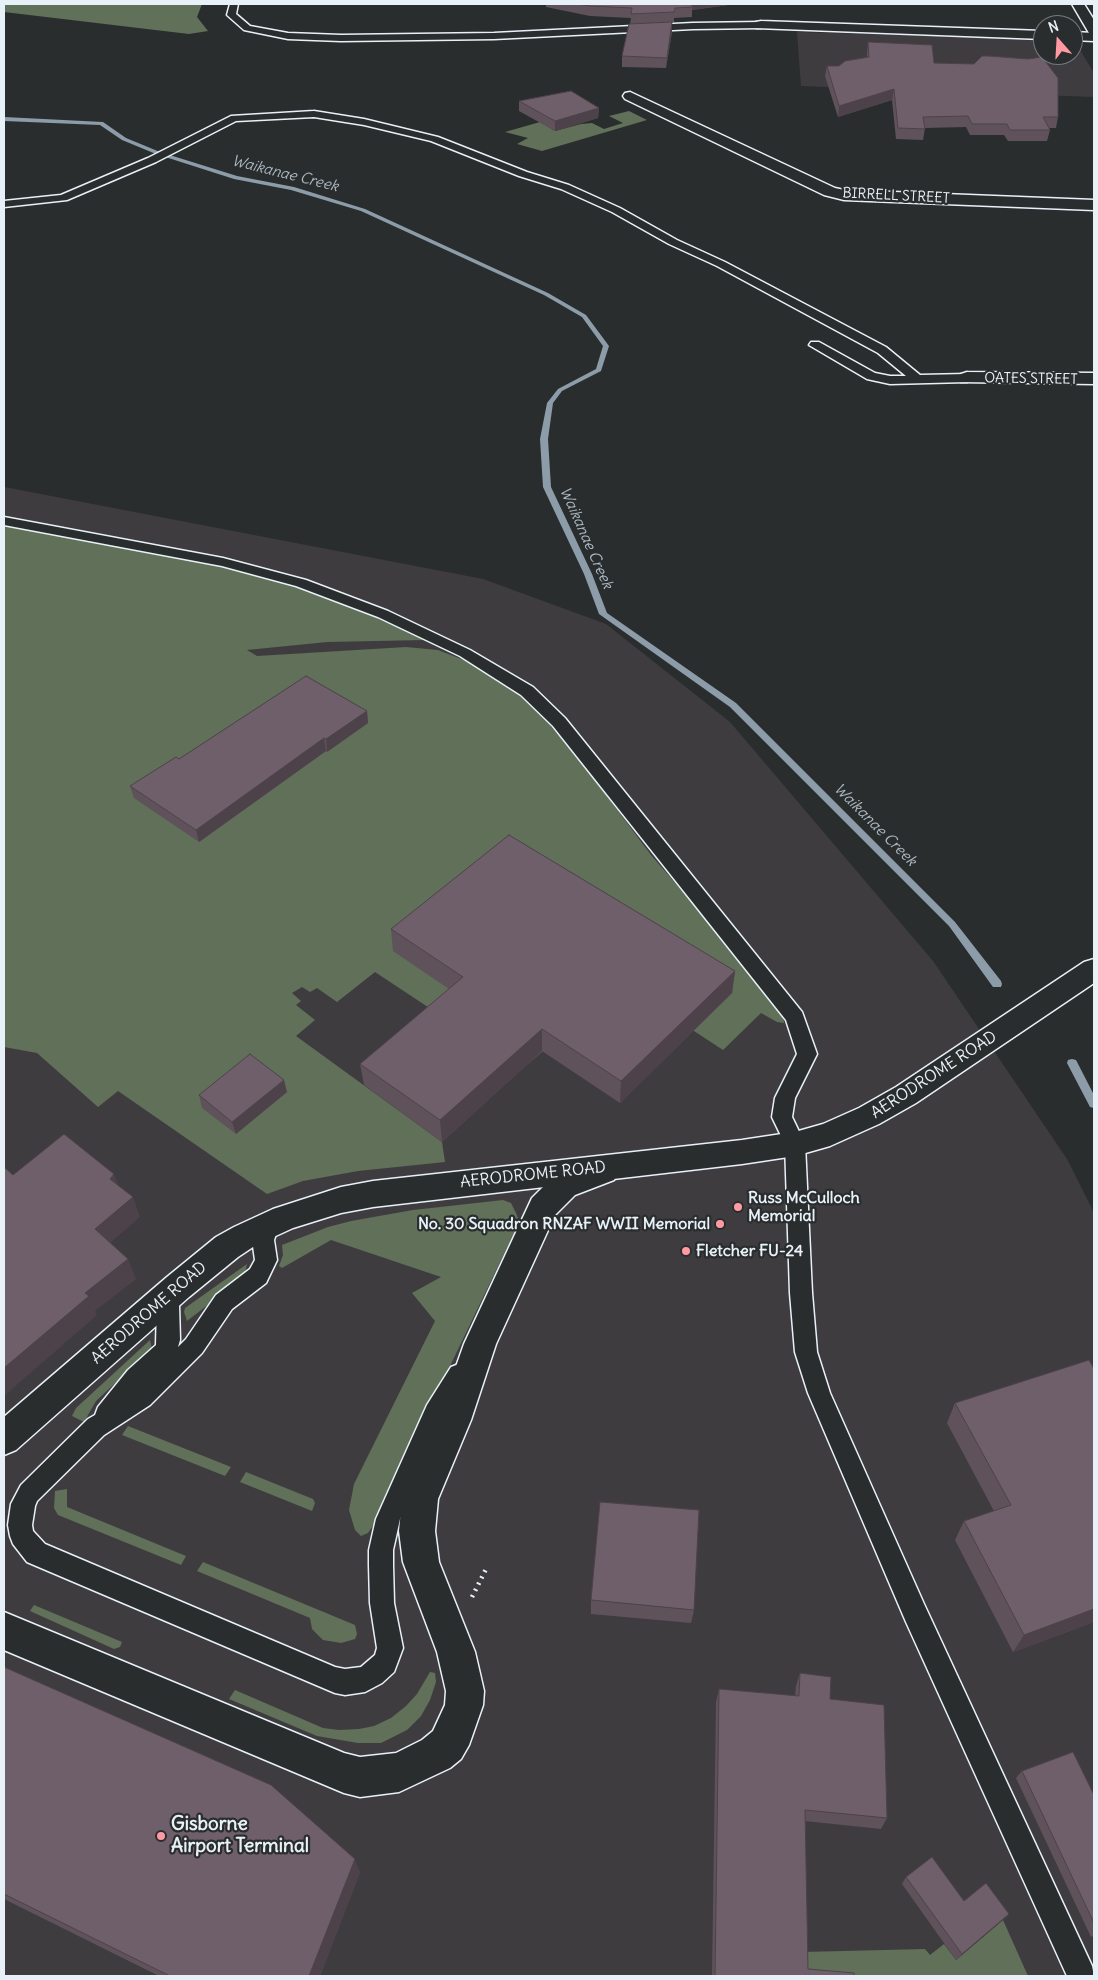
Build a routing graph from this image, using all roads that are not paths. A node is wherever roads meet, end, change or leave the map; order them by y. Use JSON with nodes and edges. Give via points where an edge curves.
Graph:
{"nodes":[{"id":1,"x":234,"y":4,"type":"edge"},
{"id":2,"x":1078,"y":4,"type":"edge"},
{"id":3,"x":761,"y":25,"type":"joint"},
{"id":4,"x":1094,"y":30,"type":"edge"},
{"id":5,"x":1033,"y":35,"type":"edge"},
{"id":6,"x":630,"y":96,"type":"dead end"},
{"id":7,"x":4,"y":204,"type":"edge"},
{"id":8,"x":1094,"y":205,"type":"edge"},
{"id":9,"x":815,"y":345,"type":"dead end"},
{"id":10,"x":967,"y":378,"type":"joint"},
{"id":11,"x":1094,"y":379,"type":"edge"},
{"id":12,"x":917,"y":380,"type":"junction"},
{"id":13,"x":4,"y":521,"type":"edge"},
{"id":14,"x":1094,"y":969,"type":"edge"},
{"id":15,"x":795,"y":1144,"type":"junction"},
{"id":16,"x":644,"y":1163,"type":"junction"},
{"id":17,"x":284,"y":1218,"type":"junction"},
{"id":18,"x":178,"y":1287,"type":"junction"},
{"id":19,"x":480,"y":1344,"type":"junction"},
{"id":20,"x":96,"y":1427,"type":"junction"},
{"id":21,"x":4,"y":1439,"type":"edge"},
{"id":22,"x":4,"y":1631,"type":"edge"},
{"id":23,"x":1082,"y":1976,"type":"edge"}],
"edges":[{"from":1,"to":3,"type":"lane","via":[[230,15],[247,28],[288,36],[494,36]]},
{"from":2,"to":4,"type":"street"},
{"from":3,"to":5,"type":"street"},
{"from":6,"to":8,"type":"street","name":"BIRRELL STREET","via":[[830,192]]},
{"from":7,"to":12,"type":"lane","via":[[63,198],[152,160],[234,118],[314,114],[364,122],[434,139],[566,187],[616,210],[882,350]]},
{"from":9,"to":12,"type":"lane","via":[[871,376]]},
{"from":10,"to":11,"type":"street","name":"OATES STREET"},
{"from":10,"to":12,"type":"lane"},
{"from":13,"to":15,"type":"lane","via":[[223,562],[301,583],[383,614],[465,653],[527,691],[559,722],[794,1017],[807,1054],[785,1098],[782,1117]]},
{"from":14,"to":15,"type":"street","name":"AERODROME ROAD","via":[[888,1106],[850,1126]]},
{"from":15,"to":16,"type":"street","name":"AERODROME ROAD"},
{"from":15,"to":23,"type":"lane","via":[[806,1352],[819,1393],[974,1744]]},
{"from":16,"to":17,"type":"street","name":"AERODROME ROAD","via":[[373,1194],[333,1202]]},
{"from":16,"to":19,"type":"street","via":[[597,1173],[564,1186],[552,1196]]},
{"from":17,"to":18,"type":"street","name":"AERODROME ROAD","via":[[227,1246]]},
{"from":17,"to":20,"type":"lane","via":[[265,1233],[265,1265],[258,1276],[224,1302],[194,1346],[142,1398]]},
{"from":18,"to":20,"type":"lane","via":[[168,1305],[169,1340],[165,1351],[136,1377]]},
{"from":18,"to":21,"type":"street","name":"AERODROME ROAD"},
{"from":19,"to":20,"type":"lane","via":[[435,1413],[388,1519],[381,1550],[382,1603],[390,1642],[388,1655],[385,1663],[373,1674],[356,1681],[335,1680],[36,1553],[22,1536],[23,1504],[29,1493]]},
{"from":19,"to":22,"type":"street","via":[[454,1420],[426,1484],[418,1515],[421,1562],[456,1652],[465,1690],[464,1705],[455,1732],[436,1754],[399,1772],[379,1776],[344,1773]]}]}
